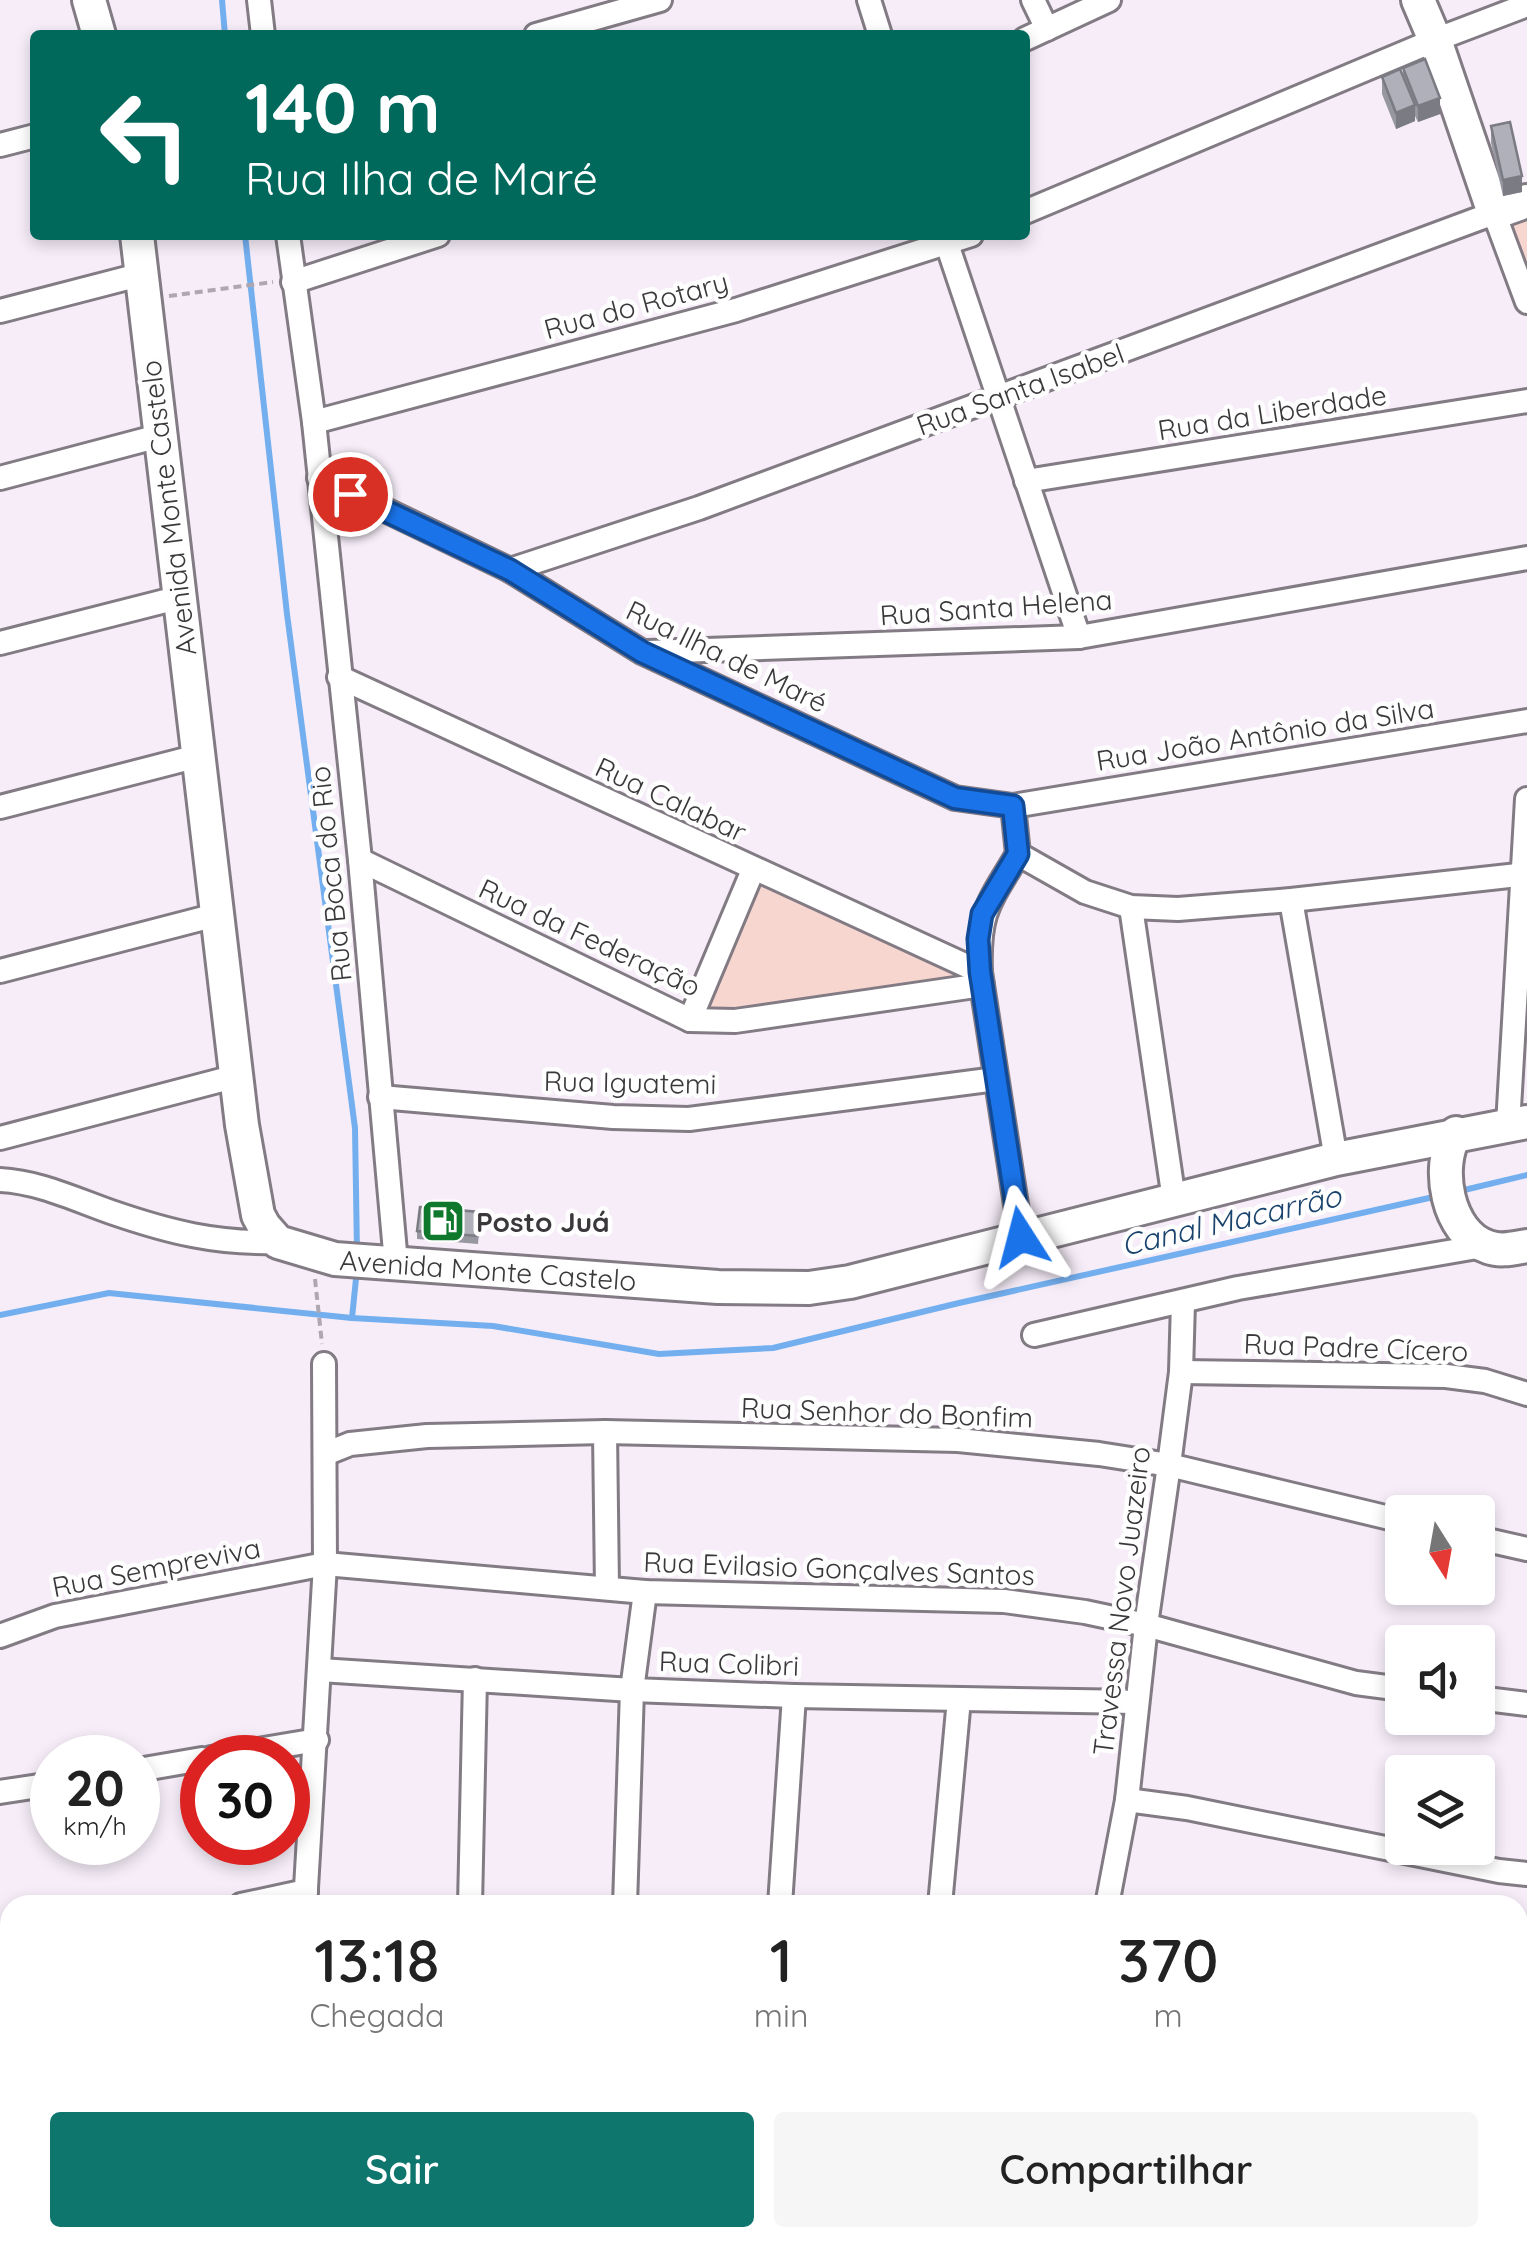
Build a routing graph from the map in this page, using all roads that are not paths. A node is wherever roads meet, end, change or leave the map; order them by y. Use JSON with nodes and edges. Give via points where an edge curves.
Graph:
{"nodes":[{"id":1,"x":89,"y":0,"type":"edge"},
{"id":2,"x":259,"y":0,"type":"edge"},
{"id":3,"x":660,"y":0,"type":"edge"},
{"id":4,"x":869,"y":0,"type":"edge"},
{"id":5,"x":1033,"y":0,"type":"edge"},
{"id":6,"x":1109,"y":0,"type":"edge"},
{"id":7,"x":1418,"y":0,"type":"edge"},
{"id":8,"x":1527,"y":6,"type":"edge"},
{"id":9,"x":98,"y":30,"type":"edge"},
{"id":10,"x":263,"y":30,"type":"edge"},
{"id":11,"x":554,"y":30,"type":"edge"},
{"id":12,"x":878,"y":30,"type":"edge"},
{"id":13,"x":1036,"y":34,"type":"edge"},
{"id":14,"x":1435,"y":40,"type":"junction"},
{"id":15,"x":30,"y":137,"type":"edge"},
{"id":16,"x":0,"y":145,"type":"edge"},
{"id":17,"x":1527,"y":201,"type":"edge"},
{"id":18,"x":1030,"y":210,"type":"edge"},
{"id":19,"x":1494,"y":213,"type":"junction"},
{"id":20,"x":137,"y":240,"type":"edge"},
{"id":21,"x":289,"y":240,"type":"edge"},
{"id":22,"x":423,"y":240,"type":"edge"},
{"id":23,"x":946,"y":240,"type":"edge"},
{"id":24,"x":293,"y":282,"type":"junction"},
{"id":25,"x":143,"y":287,"type":"junction"},
{"id":26,"x":1526,"y":296,"type":"edge"},
{"id":27,"x":0,"y":311,"type":"edge"},
{"id":28,"x":998,"y":398,"type":"junction"},
{"id":29,"x":1527,"y":401,"type":"edge"},
{"id":30,"x":314,"y":422,"type":"junction"},
{"id":31,"x":160,"y":436,"type":"junction"},
{"id":32,"x":0,"y":478,"type":"edge"},
{"id":33,"x":319,"y":478,"type":"junction"},
{"id":34,"x":1026,"y":481,"type":"junction"},
{"id":35,"x":1527,"y":558,"type":"edge"},
{"id":36,"x":510,"y":570,"type":"junction"},
{"id":37,"x":177,"y":598,"type":"junction"},
{"id":38,"x":1078,"y":638,"type":"junction"},
{"id":39,"x":0,"y":643,"type":"edge"},
{"id":40,"x":642,"y":652,"type":"junction"},
{"id":41,"x":339,"y":677,"type":"junction"},
{"id":42,"x":1527,"y":721,"type":"edge"},
{"id":43,"x":198,"y":756,"type":"junction"},
{"id":44,"x":1527,"y":799,"type":"edge"},
{"id":45,"x":1013,"y":806,"type":"junction"},
{"id":46,"x":0,"y":807,"type":"edge"},
{"id":47,"x":1018,"y":854,"type":"junction"},
{"id":48,"x":360,"y":860,"type":"junction"},
{"id":49,"x":753,"y":870,"type":"junction"},
{"id":50,"x":1525,"y":874,"type":"edge"},
{"id":51,"x":1291,"y":900,"type":"junction"},
{"id":52,"x":1131,"y":906,"type":"junction"},
{"id":53,"x":216,"y":915,"type":"junction"},
{"id":54,"x":0,"y":971,"type":"edge"},
{"id":55,"x":981,"y":978,"type":"junction"},
{"id":56,"x":1520,"y":1013,"type":"edge"},
{"id":57,"x":690,"y":1020,"type":"junction"},
{"id":58,"x":237,"y":1076,"type":"junction"},
{"id":59,"x":996,"y":1080,"type":"junction"},
{"id":60,"x":380,"y":1097,"type":"junction"},
{"id":61,"x":1518,"y":1124,"type":"edge"},
{"id":62,"x":1456,"y":1133,"type":"junction"},
{"id":63,"x":0,"y":1138,"type":"edge"},
{"id":64,"x":1405,"y":1144,"type":"junction"},
{"id":65,"x":1336,"y":1159,"type":"junction"},
{"id":66,"x":1446,"y":1171,"type":"junction"},
{"id":67,"x":0,"y":1180,"type":"edge"},
{"id":68,"x":1174,"y":1200,"type":"junction"},
{"id":69,"x":1021,"y":1237,"type":"junction"},
{"id":70,"x":278,"y":1242,"type":"junction"},
{"id":71,"x":1483,"y":1246,"type":"junction"},
{"id":72,"x":1527,"y":1246,"type":"edge"},
{"id":73,"x":369,"y":1261,"type":"junction"},
{"id":74,"x":1183,"y":1302,"type":"junction"},
{"id":75,"x":1034,"y":1335,"type":"dead end"},
{"id":76,"x":323,"y":1353,"type":"road end"},
{"id":77,"x":1181,"y":1372,"type":"junction"},
{"id":78,"x":1527,"y":1394,"type":"edge"},
{"id":79,"x":606,"y":1432,"type":"junction"},
{"id":80,"x":324,"y":1454,"type":"junction"},
{"id":81,"x":1170,"y":1465,"type":"junction"},
{"id":82,"x":1385,"y":1517,"type":"edge"},
{"id":83,"x":1495,"y":1542,"type":"edge"},
{"id":84,"x":1527,"y":1549,"type":"edge"},
{"id":85,"x":325,"y":1564,"type":"junction"},
{"id":86,"x":607,"y":1588,"type":"junction"},
{"id":87,"x":646,"y":1592,"type":"junction"},
{"id":88,"x":1146,"y":1625,"type":"junction"},
{"id":89,"x":0,"y":1636,"type":"edge"},
{"id":90,"x":320,"y":1670,"type":"junction"},
{"id":91,"x":474,"y":1679,"type":"junction"},
{"id":92,"x":1385,"y":1687,"type":"edge"},
{"id":93,"x":632,"y":1690,"type":"junction"},
{"id":94,"x":794,"y":1696,"type":"junction"},
{"id":95,"x":959,"y":1699,"type":"junction"},
{"id":96,"x":1495,"y":1700,"type":"edge"},
{"id":97,"x":1136,"y":1702,"type":"junction"},
{"id":98,"x":1527,"y":1704,"type":"edge"},
{"id":99,"x":316,"y":1740,"type":"junction"},
{"id":100,"x":310,"y":1741,"type":"edge"},
{"id":101,"x":30,"y":1787,"type":"edge"},
{"id":102,"x":0,"y":1792,"type":"edge"},
{"id":103,"x":1127,"y":1800,"type":"junction"},
{"id":104,"x":1527,"y":1874,"type":"edge"},
{"id":105,"x":306,"y":1895,"type":"edge"},
{"id":106,"x":470,"y":1895,"type":"edge"},
{"id":107,"x":625,"y":1895,"type":"edge"},
{"id":108,"x":781,"y":1895,"type":"edge"},
{"id":109,"x":941,"y":1895,"type":"edge"},
{"id":110,"x":1108,"y":1895,"type":"edge"}],
"edges":[{"from":1,"to":9,"type":"street"},
{"from":2,"to":10,"type":"street"},
{"from":3,"to":11,"type":"street"},
{"from":4,"to":12,"type":"street"},
{"from":5,"to":13,"type":"street"},
{"from":6,"to":13,"type":"street"},
{"from":7,"to":14,"type":"street"},
{"from":8,"to":14,"type":"street"},
{"from":14,"to":18,"type":"street"},
{"from":14,"to":19,"type":"street"},
{"from":15,"to":16,"type":"street"},
{"from":17,"to":19,"type":"street","name":"Rua Santa Isabel"},
{"from":19,"to":26,"type":"street"},
{"from":19,"to":28,"type":"street","name":"Rua Santa Isabel"},
{"from":20,"to":25,"type":"street","name":"Avenida Monte Castelo"},
{"from":21,"to":24,"type":"street","name":"Rua Boca do Rio"},
{"from":22,"to":24,"type":"street"},
{"from":23,"to":28,"type":"street"},
{"from":23,"to":30,"type":"street","name":"Rua do Rotary","via":[[736,310]]},
{"from":24,"to":30,"type":"street","name":"Rua Boca do Rio"},
{"from":25,"to":27,"type":"street"},
{"from":25,"to":31,"type":"street","name":"Avenida Monte Castelo"},
{"from":28,"to":34,"type":"street"},
{"from":28,"to":36,"type":"street","name":"Rua Santa Isabel"},
{"from":29,"to":34,"type":"street","name":"Rua da Liberdade"},
{"from":30,"to":33,"type":"street","name":"Rua Boca do Rio"},
{"from":31,"to":32,"type":"street"},
{"from":31,"to":37,"type":"street","name":"Avenida Monte Castelo"},
{"from":33,"to":36,"type":"street","name":"Rua Ilha de Maré"},
{"from":33,"to":41,"type":"street","name":"Rua Boca do Rio"},
{"from":34,"to":38,"type":"street"},
{"from":35,"to":38,"type":"street","name":"Rua Santa Helena"},
{"from":36,"to":40,"type":"street","name":"Rua Ilha de Maré"},
{"from":37,"to":39,"type":"street"},
{"from":37,"to":43,"type":"street","name":"Avenida Monte Castelo"},
{"from":38,"to":40,"type":"street","name":"Rua Santa Helena"},
{"from":40,"to":45,"type":"street","name":"Rua Ilha de Maré","via":[[955,798]]},
{"from":41,"to":48,"type":"street","name":"Rua Boca do Rio"},
{"from":41,"to":49,"type":"street","name":"Rua Calabar"},
{"from":42,"to":45,"type":"street","name":"Rua João Antônio da Silva"},
{"from":43,"to":46,"type":"street"},
{"from":43,"to":53,"type":"street","name":"Avenida Monte Castelo"},
{"from":44,"to":50,"type":"street"},
{"from":45,"to":47,"type":"street"},
{"from":47,"to":52,"type":"street","via":[[1085,892]]},
{"from":47,"to":55,"type":"street","via":[[982,914]]},
{"from":48,"to":57,"type":"street","name":"Rua da Federação"},
{"from":48,"to":60,"type":"street","name":"Rua Boca do Rio"},
{"from":49,"to":55,"type":"street","name":"Rua Calabar"},
{"from":49,"to":57,"type":"street"},
{"from":50,"to":51,"type":"street"},
{"from":50,"to":56,"type":"street"},
{"from":51,"to":52,"type":"street"},
{"from":51,"to":65,"type":"street"},
{"from":52,"to":68,"type":"street"},
{"from":53,"to":54,"type":"street"},
{"from":53,"to":58,"type":"street","name":"Avenida Monte Castelo"},
{"from":55,"to":57,"type":"street","name":"Rua da Federação","via":[[735,1021]]},
{"from":55,"to":59,"type":"street"},
{"from":56,"to":61,"type":"street"},
{"from":58,"to":63,"type":"street"},
{"from":58,"to":70,"type":"street","name":"Avenida Monte Castelo","via":[[258,1215]]},
{"from":59,"to":60,"type":"street","name":"Rua Iguatemi","via":[[690,1118]]},
{"from":59,"to":69,"type":"street"},
{"from":60,"to":73,"type":"street","name":"Rua Boca do Rio"},
{"from":61,"to":62,"type":"street","name":"Avenida Monte Castelo"},
{"from":62,"to":64,"type":"street","name":"Avenida Monte Castelo"},
{"from":62,"to":66,"type":"street"},
{"from":64,"to":65,"type":"street","name":"Avenida Monte Castelo"},
{"from":64,"to":66,"type":"street","via":[[1432,1152]]},
{"from":65,"to":68,"type":"street","name":"Avenida Monte Castelo"},
{"from":66,"to":71,"type":"street","via":[[1454,1215]]},
{"from":67,"to":70,"type":"street","via":[[26,1182],[171,1232],[222,1242]]},
{"from":68,"to":69,"type":"street","name":"Avenida Monte Castelo"},
{"from":69,"to":73,"type":"street","name":"Avenida Monte Castelo","via":[[809,1288]]},
{"from":70,"to":73,"type":"street","name":"Avenida Monte Castelo"},
{"from":71,"to":72,"type":"street"},
{"from":71,"to":74,"type":"street"},
{"from":74,"to":75,"type":"street"},
{"from":74,"to":77,"type":"street","name":"Travessa Novo Juazeiro"},
{"from":76,"to":80,"type":"street"},
{"from":77,"to":78,"type":"street","name":"Rua Padre Cícero","via":[[1446,1376]]},
{"from":77,"to":81,"type":"street","name":"Travessa Novo Juazeiro"},
{"from":79,"to":80,"type":"street","name":"Rua Senhor do Bonfim","via":[[427,1436]]},
{"from":79,"to":81,"type":"street","name":"Rua Senhor do Bonfim","via":[[958,1440]]},
{"from":79,"to":86,"type":"street"},
{"from":80,"to":85,"type":"street"},
{"from":81,"to":82,"type":"street","name":"Rua Senhor do Bonfim"},
{"from":81,"to":88,"type":"street","name":"Travessa Novo Juazeiro"},
{"from":83,"to":84,"type":"street"},
{"from":85,"to":86,"type":"street","name":"Rua Evilasio Gonçalves Santos"},
{"from":85,"to":89,"type":"street","name":"Rua Sempreviva","via":[[55,1616]]},
{"from":85,"to":90,"type":"street"},
{"from":86,"to":87,"type":"street","name":"Rua Evilasio Gonçalves Santos"},
{"from":87,"to":88,"type":"street","name":"Rua Evilasio Gonçalves Santos","via":[[1004,1601]]},
{"from":87,"to":93,"type":"street"},
{"from":88,"to":92,"type":"street","name":"Rua Evilasio Gonçalves Santos"},
{"from":88,"to":97,"type":"street","name":"Travessa Novo Juazeiro"},
{"from":90,"to":91,"type":"street","name":"Rua Colibri"},
{"from":90,"to":99,"type":"street"},
{"from":91,"to":93,"type":"street","name":"Rua Colibri"},
{"from":91,"to":106,"type":"street"},
{"from":93,"to":94,"type":"street","name":"Rua Colibri"},
{"from":93,"to":107,"type":"street"},
{"from":94,"to":95,"type":"street","name":"Rua Colibri"},
{"from":94,"to":108,"type":"street"},
{"from":95,"to":97,"type":"street","name":"Rua Colibri"},
{"from":95,"to":109,"type":"street"},
{"from":96,"to":98,"type":"street"},
{"from":97,"to":103,"type":"street","name":"Travessa Novo Juazeiro"},
{"from":99,"to":100,"type":"street"},
{"from":99,"to":105,"type":"street"},
{"from":101,"to":102,"type":"street"},
{"from":103,"to":104,"type":"street"},
{"from":103,"to":110,"type":"street","name":"Travessa Novo Juazeiro"}]}
